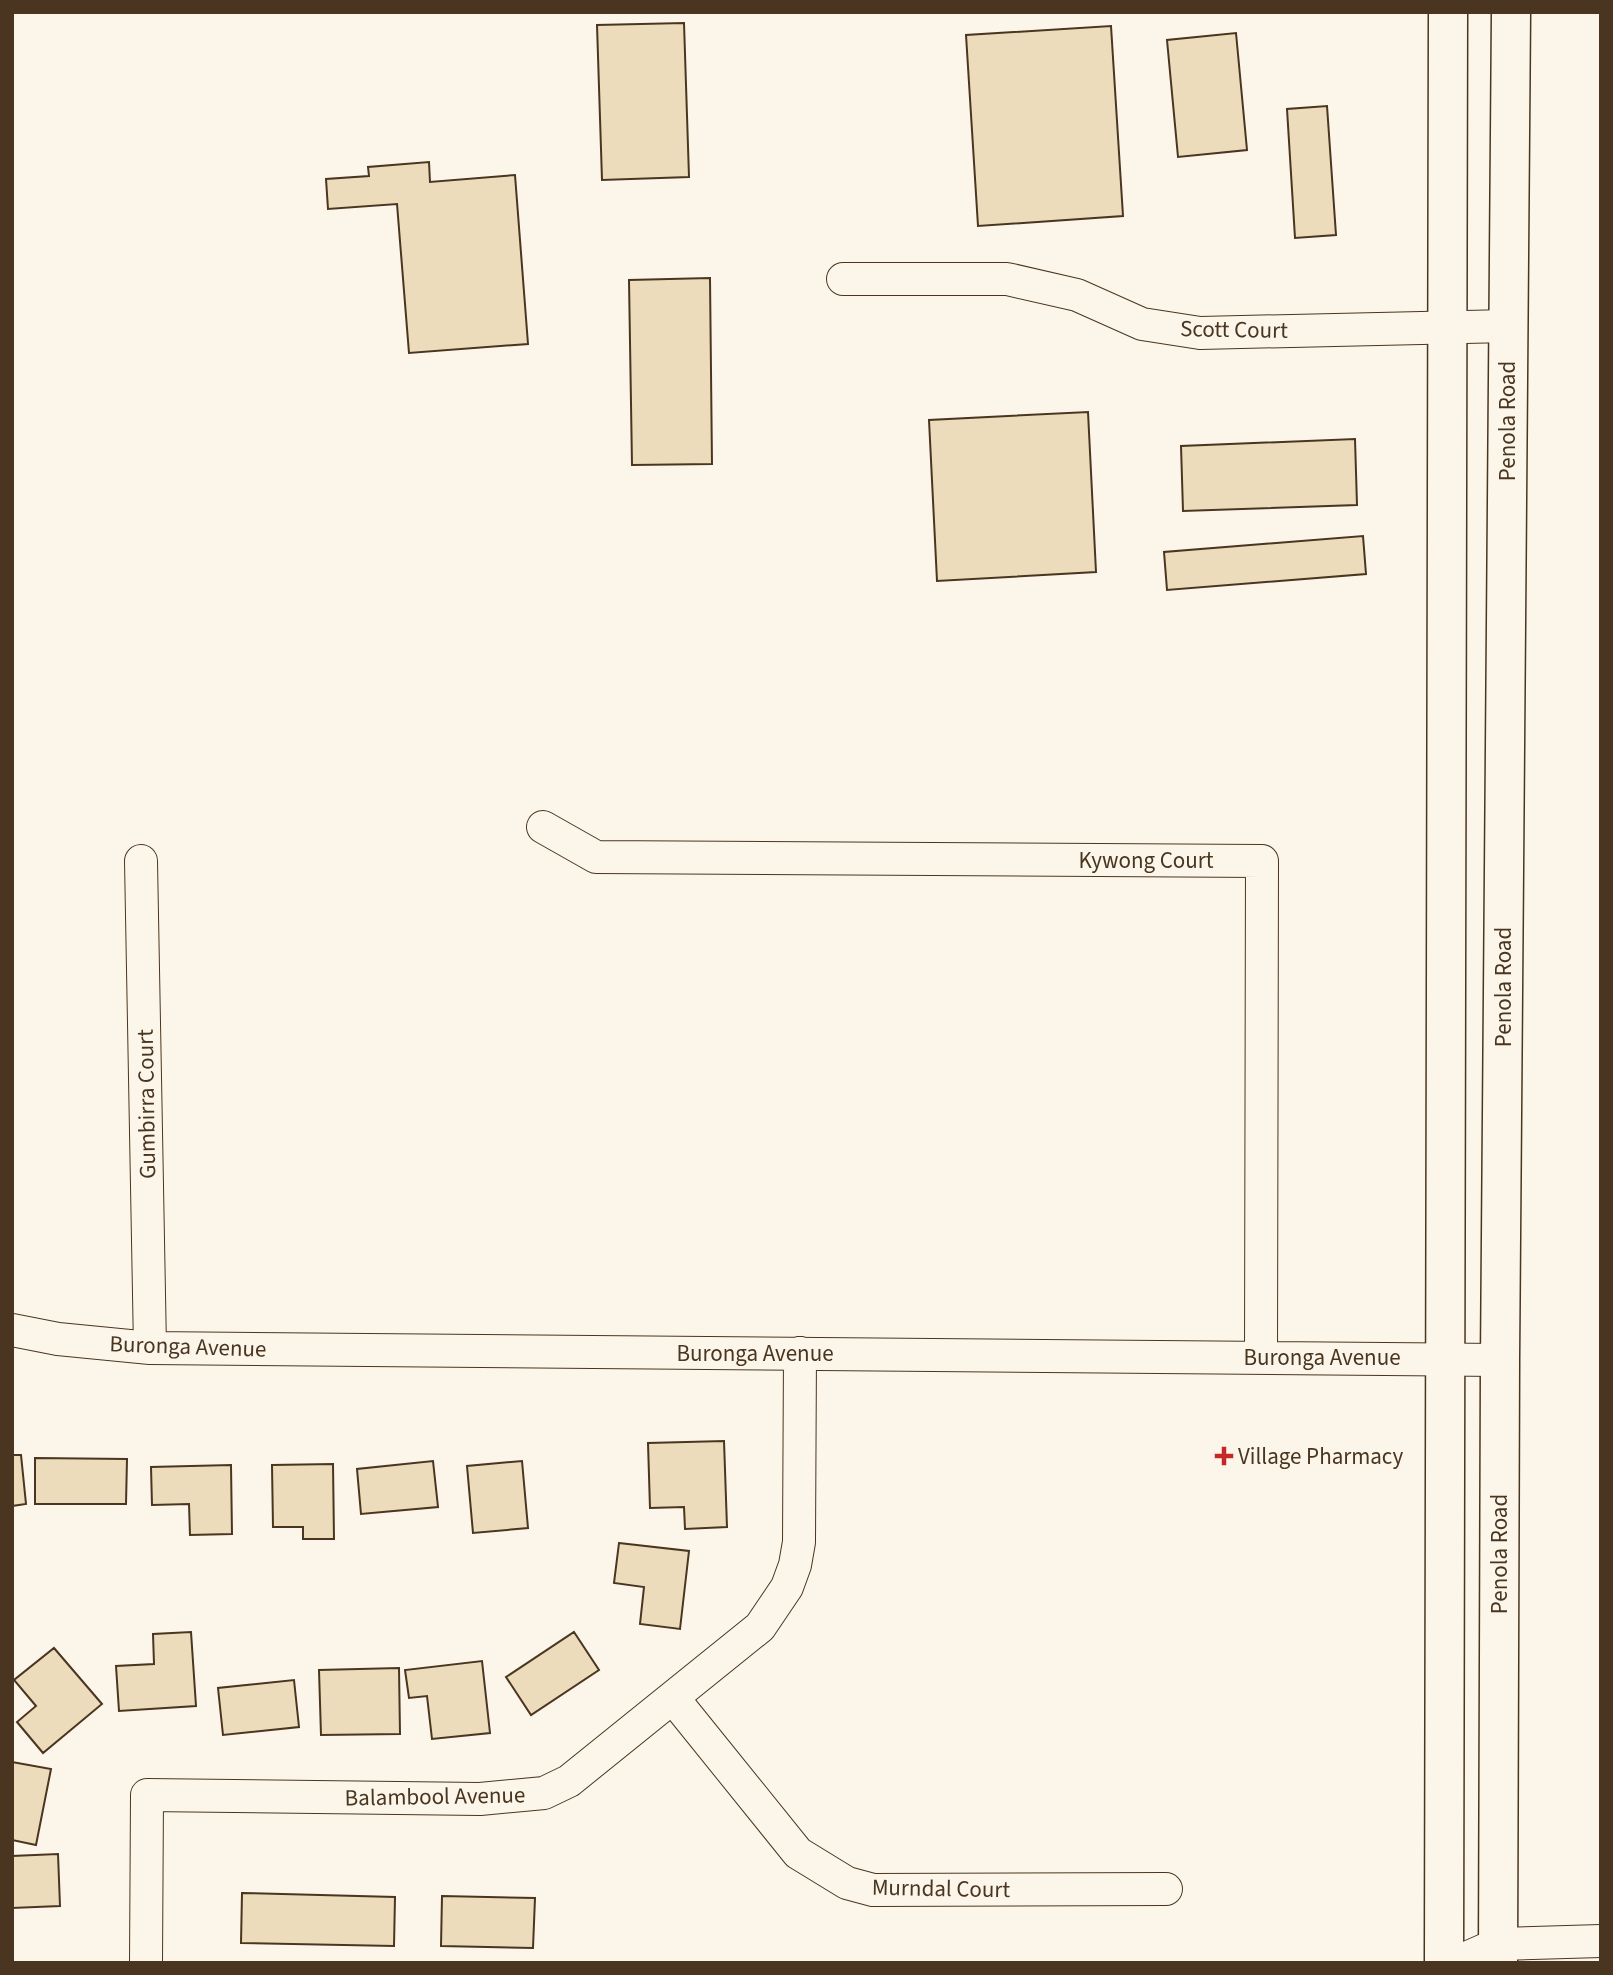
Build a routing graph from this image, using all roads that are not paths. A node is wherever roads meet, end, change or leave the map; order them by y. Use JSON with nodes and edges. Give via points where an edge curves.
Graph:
{"nodes":[{"id":1,"x":1448,"y":12,"type":"edge"},
{"id":2,"x":1511,"y":12,"type":"edge"},
{"id":3,"x":843,"y":279,"type":"dead end"},
{"id":4,"x":1508,"y":326,"type":"junction"},
{"id":5,"x":1448,"y":328,"type":"junction"},
{"id":6,"x":543,"y":827,"type":"dead end"},
{"id":7,"x":141,"y":861,"type":"dead end"},
{"id":8,"x":12,"y":1330,"type":"edge"},
{"id":9,"x":150,"y":1348,"type":"junction"},
{"id":10,"x":800,"y":1353,"type":"junction"},
{"id":11,"x":1261,"y":1356,"type":"junction"},
{"id":12,"x":1446,"y":1358,"type":"junction"},
{"id":13,"x":1500,"y":1360,"type":"junction"},
{"id":14,"x":673,"y":1698,"type":"junction"},
{"id":15,"x":1166,"y":1889,"type":"dead end"},
{"id":16,"x":1601,"y":1941,"type":"edge"},
{"id":17,"x":1498,"y":1953,"type":"edge"},
{"id":18,"x":146,"y":1963,"type":"edge"},
{"id":19,"x":1444,"y":1963,"type":"edge"},
{"id":20,"x":1455,"y":1963,"type":"edge"}],
"edges":[{"from":1,"to":5,"type":"highway"},
{"from":2,"to":4,"type":"highway","name":"Penola Road"},
{"from":3,"to":5,"type":"street","name":"Scott Court","via":[[1007,279],[1077,295],[1142,324],[1200,333]]},
{"from":4,"to":5,"type":"street","name":"Scott Court"},
{"from":4,"to":13,"type":"highway","name":"Penola Road"},
{"from":5,"to":12,"type":"highway"},
{"from":6,"to":11,"type":"street","name":"Kywong Court","via":[[596,857],[1262,861]]},
{"from":7,"to":9,"type":"street","name":"Gumbirra Court"},
{"from":8,"to":9,"type":"street","name":"Buronga Avenue"},
{"from":9,"to":10,"type":"street","name":"Buronga Avenue"},
{"from":10,"to":11,"type":"street","name":"Buronga Avenue"},
{"from":10,"to":14,"type":"street","name":"Balambool Avenue","via":[[799,1542],[787,1587],[761,1627]]},
{"from":11,"to":12,"type":"street","name":"Buronga Avenue"},
{"from":12,"to":13,"type":"street","name":"Buronga Avenue"},
{"from":12,"to":19,"type":"highway"},
{"from":13,"to":17,"type":"highway","name":"Penola Road"},
{"from":14,"to":15,"type":"street","name":"Murndal Court","via":[[798,1853],[847,1884],[873,1890]]},
{"from":14,"to":18,"type":"street","name":"Balambool Avenue","via":[[569,1781],[544,1793],[480,1799],[146,1796]]},
{"from":16,"to":17,"type":"street"},
{"from":17,"to":20,"type":"street"}]}
